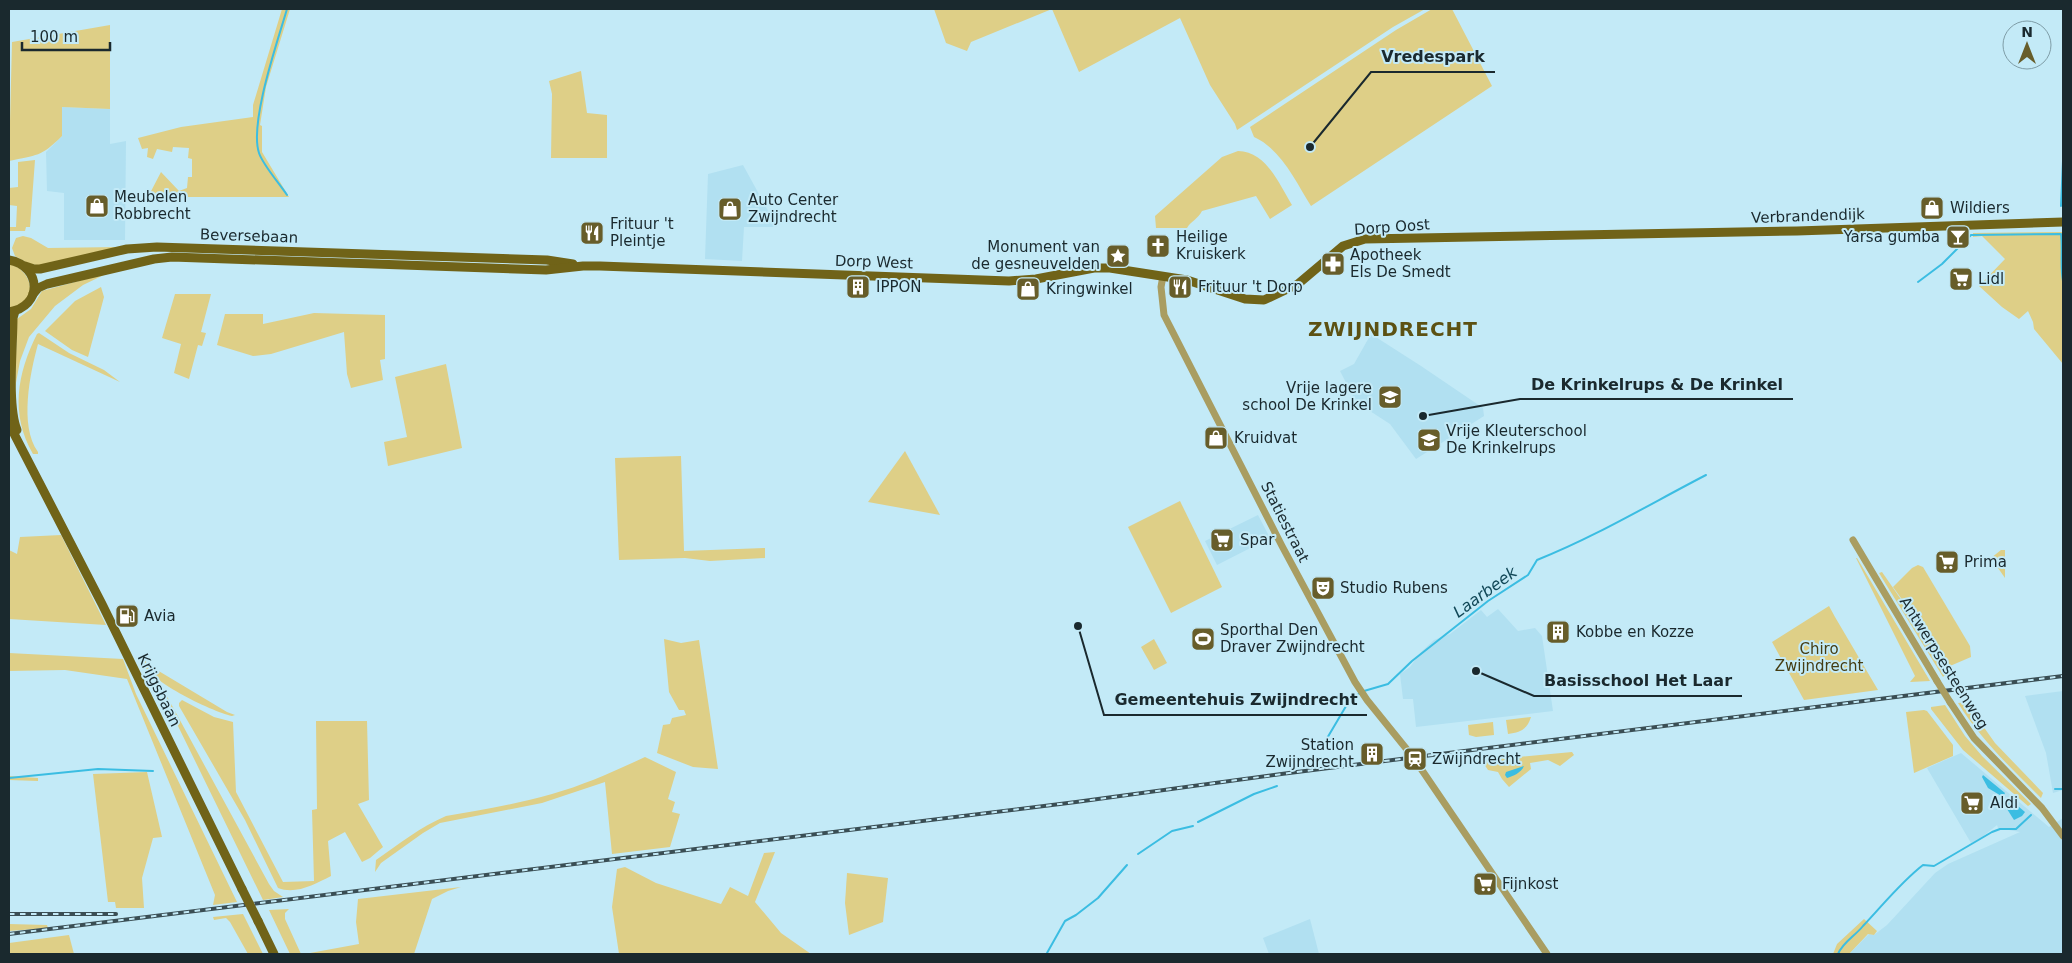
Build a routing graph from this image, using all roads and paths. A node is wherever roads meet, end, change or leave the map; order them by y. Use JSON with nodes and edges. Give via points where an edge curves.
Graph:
{"nodes":[{"id":1,"x":2063,"y":222,"type":"edge"},
{"id":2,"x":1554,"y":235,"type":"joint"},
{"id":3,"x":9,"y":260,"type":"edge"},
{"id":4,"x":476,"y":263,"type":"junction"},
{"id":5,"x":24,"y":266,"type":"junction"},
{"id":6,"x":1163,"y":276,"type":"junction"},
{"id":7,"x":33,"y":294,"type":"junction"},
{"id":8,"x":12,"y":312,"type":"edge"},
{"id":9,"x":9,"y":424,"type":"edge"},
{"id":10,"x":18,"y":438,"type":"junction"},
{"id":11,"x":1853,"y":540,"type":"dead end"},
{"id":12,"x":2063,"y":836,"type":"edge"},
{"id":13,"x":274,"y":954,"type":"edge"},
{"id":14,"x":1547,"y":954,"type":"edge"}],
"edges":[{"from":1,"to":2,"type":"main road","name":"Verbrandendijk"},
{"from":2,"to":6,"type":"main road","name":"Dorp Oost","via":[[1355,241],[1339,249],[1298,284],[1264,300],[1245,300],[1187,280]]},
{"from":3,"to":5,"type":"main road","name":"Beversebaan"},
{"from":4,"to":5,"type":"main road","name":"Beversebaan","via":[[157,247],[127,249],[40,269]]},
{"from":4,"to":6,"type":"main road","name":"Dorp West","via":[[547,260],[583,266],[1018,281],[1102,268]]},
{"from":4,"to":7,"type":"main road","name":"Beversebaan","via":[[172,257],[48,284]]},
{"from":5,"to":7,"type":"main road","via":[[33,279]]},
{"from":6,"to":14,"type":"street","name":"Statiestraat","via":[[1164,315],[1361,692],[1413,757]]},
{"from":7,"to":8,"type":"main road","name":"Beversebaan","via":[[23,308]]},
{"from":8,"to":10,"type":"main road","name":"Krijgsbaan","via":[[12,399]]},
{"from":9,"to":10,"type":"main road","name":"Krijgsbaan"},
{"from":10,"to":13,"type":"main road","name":"Krijgsbaan","bridge":true},
{"from":11,"to":12,"type":"street","name":"Antwerpsesteenweg","bridge":true,"via":[[1974,738],[2042,808]]}]}
